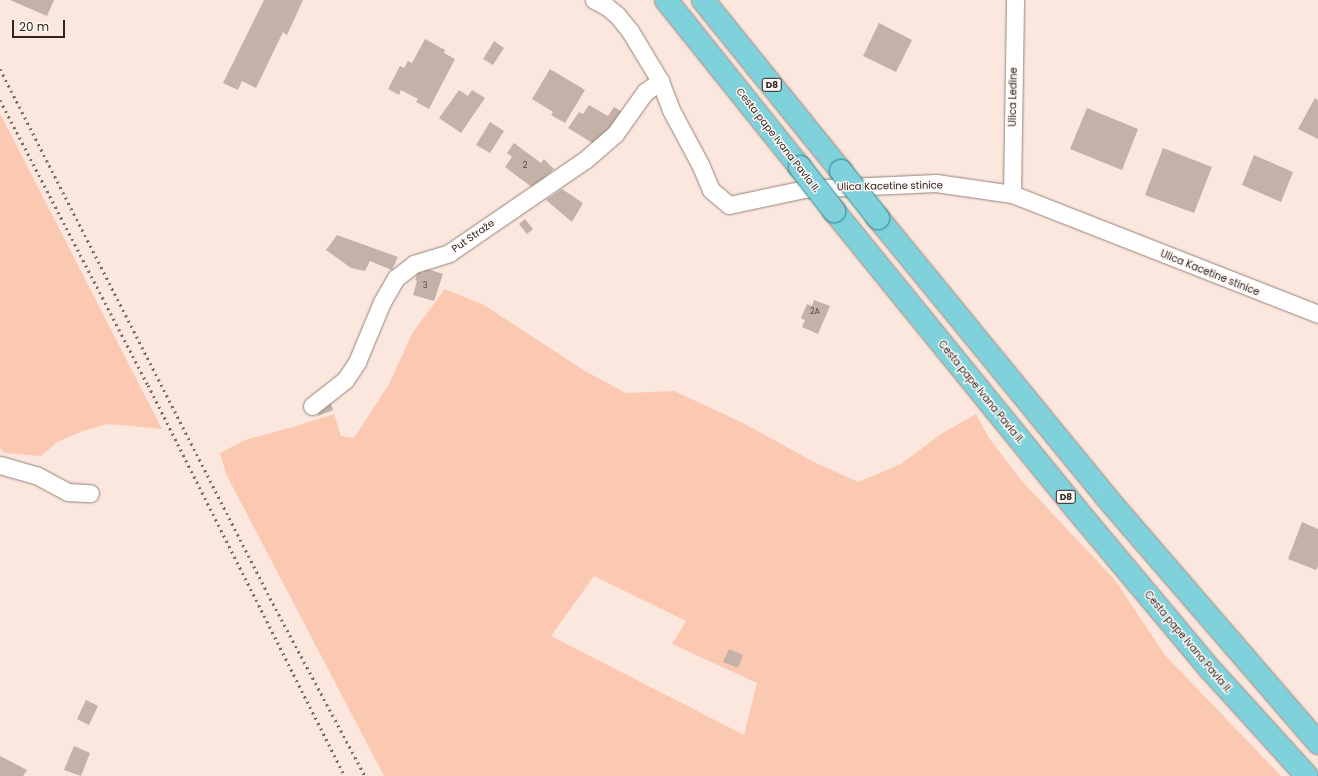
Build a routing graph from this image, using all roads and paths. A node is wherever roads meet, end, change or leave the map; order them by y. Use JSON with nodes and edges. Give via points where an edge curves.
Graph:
{"nodes":[{"id":1,"x":594,"y":0,"type":"edge"},
{"id":2,"x":666,"y":0,"type":"edge"},
{"id":3,"x":703,"y":0,"type":"edge"},
{"id":4,"x":1015,"y":0,"type":"edge"},
{"id":5,"x":660,"y":81,"type":"junction"},
{"id":6,"x":1012,"y":194,"type":"junction"},
{"id":7,"x":1318,"y":314,"type":"edge"},
{"id":8,"x":312,"y":406,"type":"dead end"},
{"id":9,"x":0,"y":465,"type":"edge"},
{"id":10,"x":90,"y":493,"type":"dead end"},
{"id":11,"x":1318,"y":743,"type":"edge"},
{"id":12,"x":1307,"y":776,"type":"edge"}],
"edges":[{"from":1,"to":5,"type":"street","via":[[606,6],[626,25]]},
{"from":2,"to":12,"type":"main road","name":"Cesta pape Ivana Pavla II.","number":"D8","bridge":true,"via":[[1091,527],[1210,670]]},
{"from":3,"to":11,"type":"main road","number":"D8","bridge":true,"via":[[1106,497]]},
{"from":4,"to":6,"type":"street","name":"Ulica Ledine"},
{"from":5,"to":6,"type":"street","name":"Ulica Kacetine stinice","via":[[671,110],[711,190],[729,205],[804,189],[936,183]]},
{"from":5,"to":8,"type":"street","name":"Put Straže","via":[[645,92],[615,134],[585,160],[449,253],[414,264],[396,278],[382,302],[357,362],[345,380]]},
{"from":6,"to":7,"type":"street","name":"Ulica Kacetine stinice","via":[[1302,310]]},
{"from":9,"to":10,"type":"street","via":[[36,475],[68,492]]}]}
